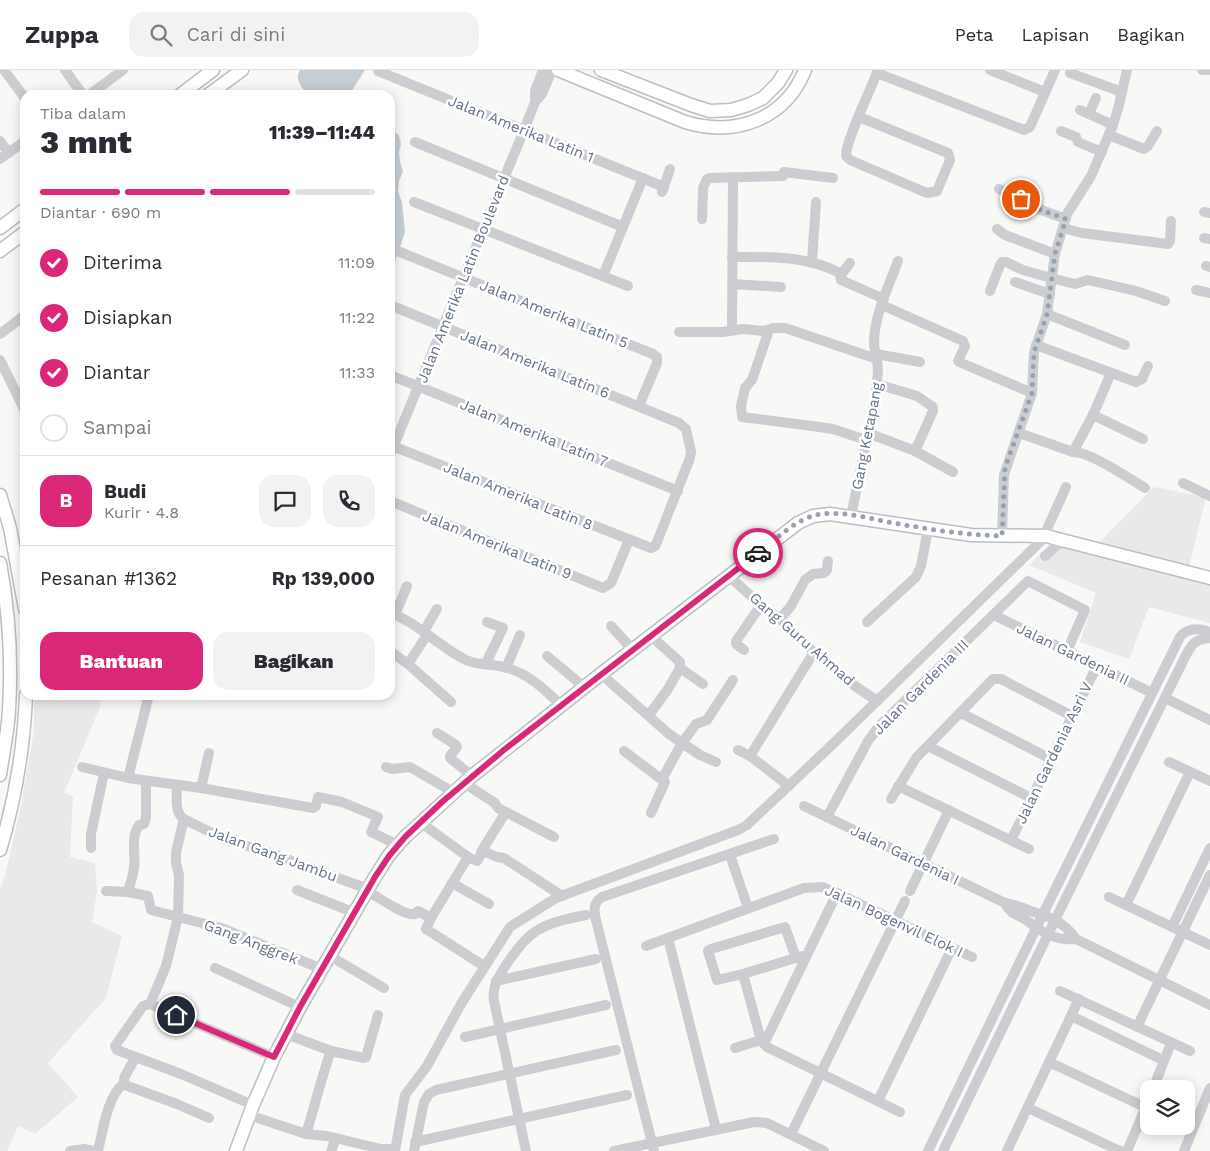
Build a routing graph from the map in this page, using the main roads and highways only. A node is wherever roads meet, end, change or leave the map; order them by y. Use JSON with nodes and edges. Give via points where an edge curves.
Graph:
{"nodes":[{"id":1,"x":213,"y":70,"type":"edge"},
{"id":2,"x":242,"y":70,"type":"edge"},
{"id":3,"x":558,"y":70,"type":"edge"},
{"id":4,"x":601,"y":70,"type":"edge"},
{"id":5,"x":786,"y":70,"type":"edge"},
{"id":6,"x":805,"y":70,"type":"edge"},
{"id":7,"x":187,"y":90,"type":"edge"},
{"id":8,"x":215,"y":90,"type":"edge"},
{"id":9,"x":20,"y":214,"type":"edge"},
{"id":10,"x":0,"y":228,"type":"edge"},
{"id":11,"x":20,"y":236,"type":"edge"},
{"id":12,"x":0,"y":250,"type":"edge"},
{"id":13,"x":0,"y":495,"type":"edge"},
{"id":14,"x":0,"y":564,"type":"edge"},
{"id":15,"x":1210,"y":578,"type":"edge"},
{"id":16,"x":20,"y":582,"type":"edge"},
{"id":17,"x":26,"y":700,"type":"edge"},
{"id":18,"x":0,"y":775,"type":"edge"},
{"id":19,"x":0,"y":850,"type":"edge"},
{"id":20,"x":236,"y":1151,"type":"edge"}],
"edges":[{"from":1,"to":7,"type":"main road"},
{"from":2,"to":8,"type":"main road"},
{"from":3,"to":6,"type":"main road","via":[[686,122],[728,128],[751,123],[782,103]]},
{"from":4,"to":5,"type":"main road","via":[[710,111],[731,110],[763,98]]},
{"from":9,"to":10,"type":"main road"},
{"from":11,"to":12,"type":"main road"},
{"from":13,"to":16,"type":"main road"},
{"from":14,"to":18,"type":"main road","via":[[10,643],[9,711]]},
{"from":15,"to":20,"type":"main road","via":[[1054,538],[971,535],[851,516],[821,514],[805,519],[561,705],[454,792],[398,845],[300,1007],[274,1057]]},
{"from":17,"to":19,"type":"main road","via":[[15,788]]}]}
